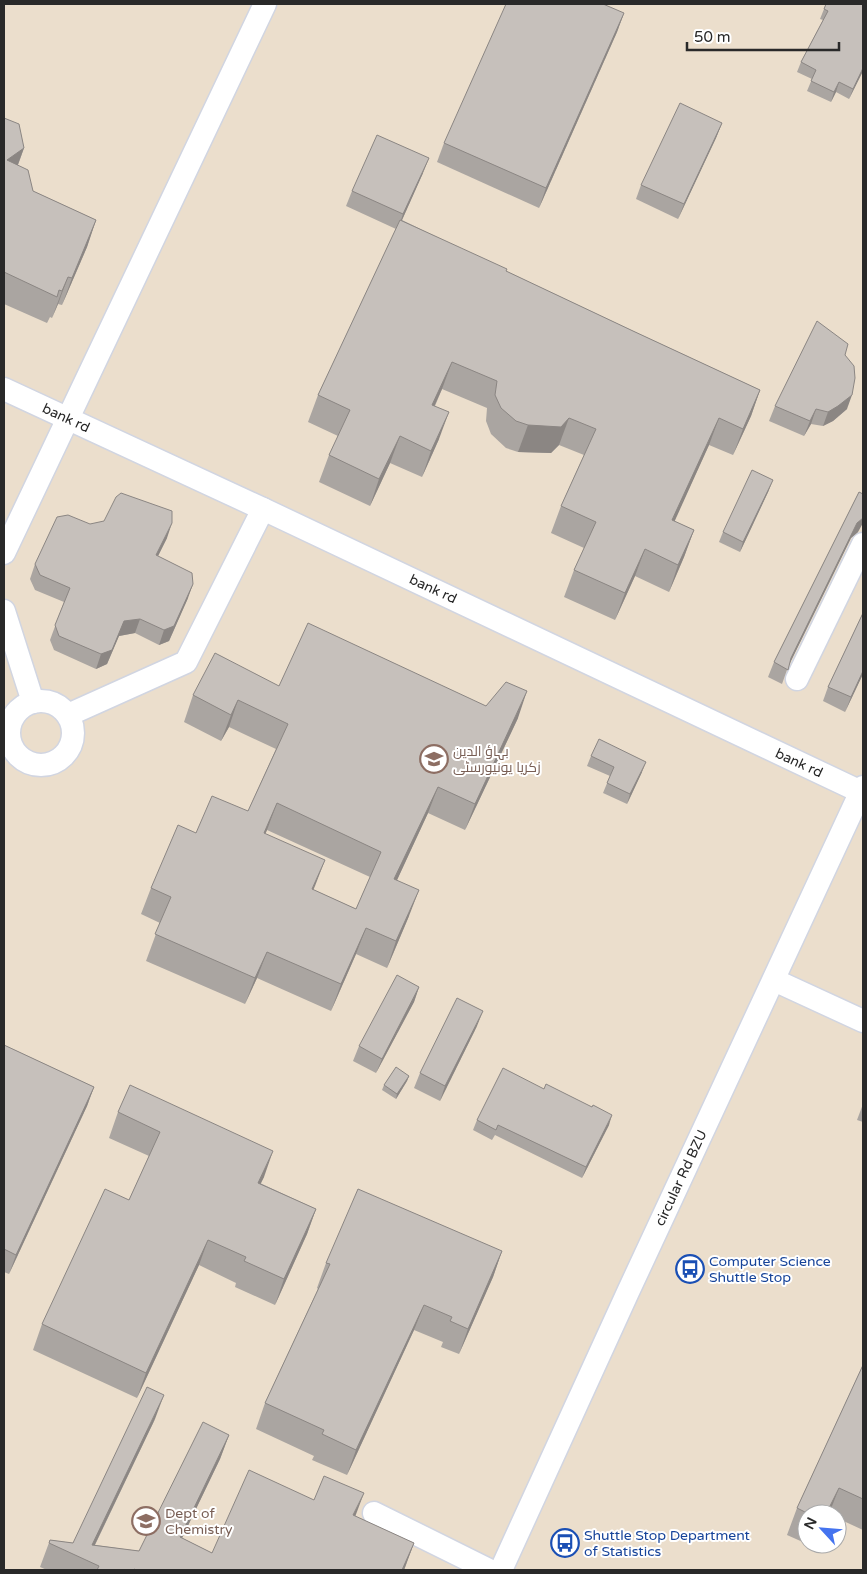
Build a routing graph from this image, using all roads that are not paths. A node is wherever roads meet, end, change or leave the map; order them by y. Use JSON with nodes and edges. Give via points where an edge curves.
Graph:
{"nodes":[{"id":1,"x":265,"y":4,"type":"edge"},
{"id":2,"x":4,"y":389,"type":"edge"},
{"id":3,"x":68,"y":419,"type":"junction"},
{"id":4,"x":263,"y":508,"type":"junction"},
{"id":5,"x":863,"y":544,"type":"edge"},
{"id":6,"x":4,"y":553,"type":"edge"},
{"id":7,"x":4,"y":612,"type":"edge"},
{"id":8,"x":797,"y":679,"type":"dead end"},
{"id":9,"x":33,"y":702,"type":"junction"},
{"id":10,"x":68,"y":716,"type":"junction"},
{"id":11,"x":862,"y":790,"type":"edge"},
{"id":12,"x":774,"y":980,"type":"junction"},
{"id":13,"x":863,"y":1021,"type":"edge"},
{"id":14,"x":374,"y":1513,"type":"dead end"},
{"id":15,"x":489,"y":1570,"type":"edge"},
{"id":16,"x":501,"y":1570,"type":"edge"}],
"edges":[{"from":1,"to":3,"type":"street"},
{"from":2,"to":3,"type":"street","name":"bank rd"},
{"from":3,"to":4,"type":"street","name":"bank rd"},
{"from":3,"to":6,"type":"street"},
{"from":4,"to":10,"type":"street","via":[[186,662]]},
{"from":4,"to":11,"type":"street","name":"bank rd"},
{"from":5,"to":8,"type":"street"},
{"from":7,"to":9,"type":"street"},
{"from":9,"to":10,"type":"street","via":[[52,703]]},
{"from":9,"to":10,"type":"street","via":[[16,713],[9,732],[14,751],[30,763],[49,764],[66,753],[73,735]]},
{"from":11,"to":12,"type":"street","name":"circular Rd BZU"},
{"from":12,"to":13,"type":"street"},
{"from":12,"to":16,"type":"street","name":"circular Rd BZU"},
{"from":14,"to":15,"type":"street"}]}
